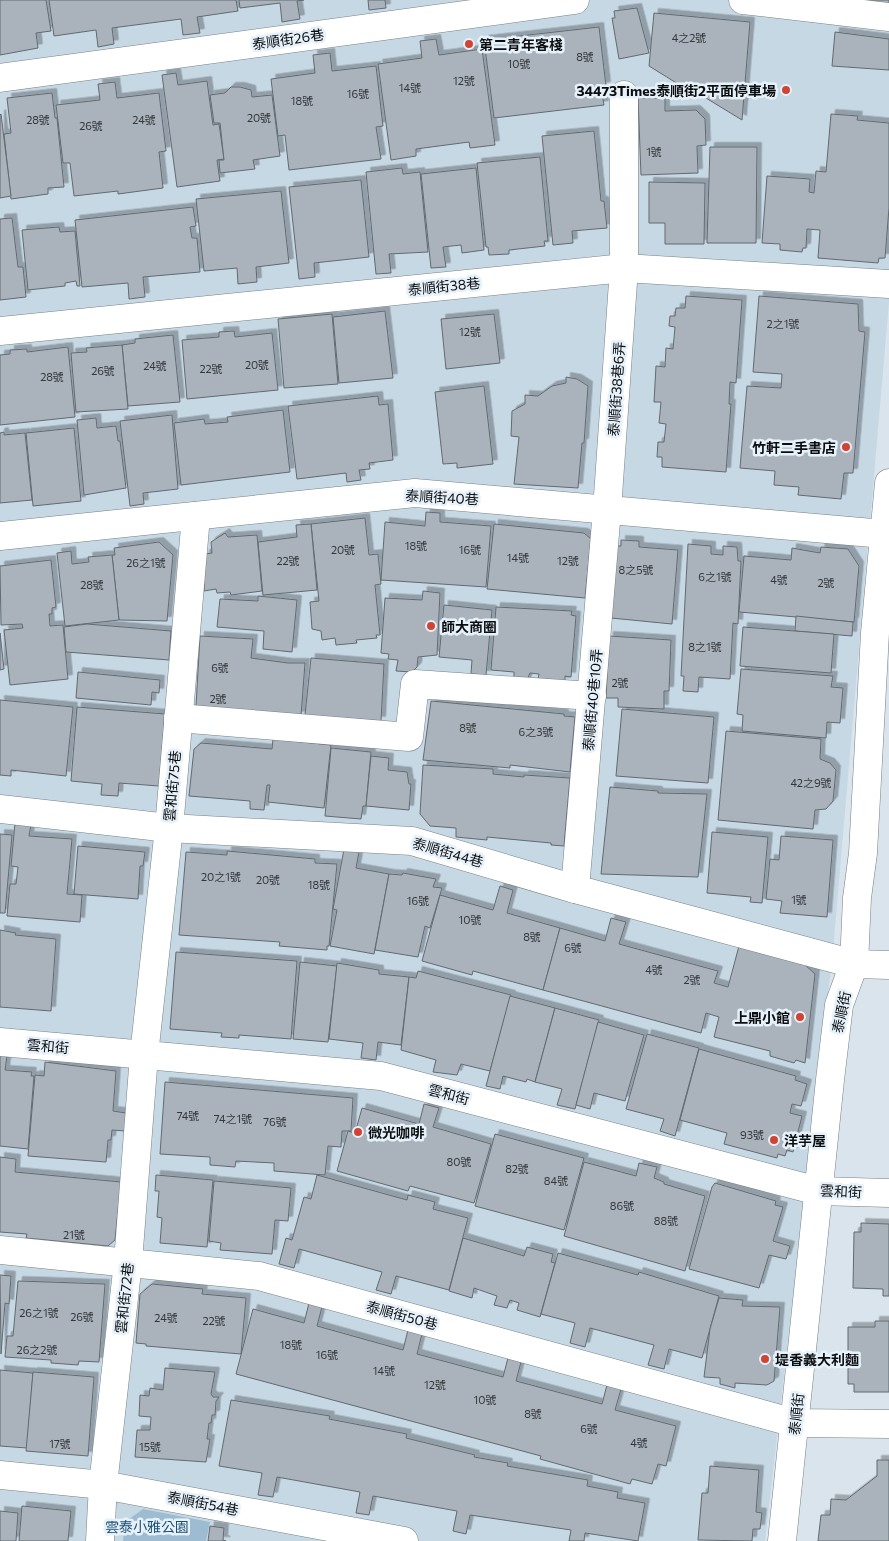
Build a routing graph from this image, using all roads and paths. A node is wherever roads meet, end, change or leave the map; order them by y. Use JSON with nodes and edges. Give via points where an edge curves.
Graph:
{"nodes":[{"id":1,"x":575,"y":0,"type":"edge"},
{"id":2,"x":743,"y":0,"type":"edge"},
{"id":3,"x":889,"y":17,"type":"edge"},
{"id":4,"x":0,"y":78,"type":"edge"},
{"id":5,"x":624,"y":95,"type":"dead end"},
{"id":6,"x":624,"y":268,"type":"junction"},
{"id":7,"x":889,"y":284,"type":"edge"},
{"id":8,"x":0,"y":331,"type":"edge"},
{"id":9,"x":889,"y":483,"type":"edge"},
{"id":10,"x":607,"y":510,"type":"junction"},
{"id":11,"x":196,"y":516,"type":"junction"},
{"id":12,"x":884,"y":534,"type":"junction"},
{"id":13,"x":0,"y":536,"type":"edge"},
{"id":14,"x":881,"y":692,"type":"edge"},
{"id":15,"x":592,"y":696,"type":"junction"},
{"id":16,"x":178,"y":718,"type":"junction"},
{"id":17,"x":0,"y":809,"type":"edge"},
{"id":18,"x":169,"y":828,"type":"junction"},
{"id":19,"x":576,"y":889,"type":"junction"},
{"id":20,"x":854,"y":964,"type":"junction"},
{"id":21,"x":889,"y":965,"type":"edge"},
{"id":22,"x":0,"y":1042,"type":"edge"},
{"id":23,"x":144,"y":1055,"type":"junction"},
{"id":24,"x":818,"y":1191,"type":"junction"},
{"id":25,"x":889,"y":1193,"type":"edge"},
{"id":26,"x":0,"y":1250,"type":"edge"},
{"id":27,"x":128,"y":1262,"type":"junction"},
{"id":28,"x":795,"y":1422,"type":"junction"},
{"id":29,"x":889,"y":1424,"type":"edge"},
{"id":30,"x":0,"y":1475,"type":"edge"},
{"id":31,"x":104,"y":1485,"type":"junction"},
{"id":32,"x":100,"y":1541,"type":"edge"},
{"id":33,"x":404,"y":1541,"type":"edge"},
{"id":34,"x":782,"y":1541,"type":"edge"}],
"edges":[{"from":1,"to":4,"type":"street","name":"泰順街26巷"},
{"from":2,"to":3,"type":"street"},
{"from":5,"to":6,"type":"street","name":"泰順街38巷6弄"},
{"from":6,"to":7,"type":"street","name":"泰順街38巷"},
{"from":6,"to":8,"type":"street","name":"泰順街38巷"},
{"from":6,"to":10,"type":"street","name":"泰順街38巷6弄"},
{"from":9,"to":12,"type":"street","name":"泰順街"},
{"from":10,"to":11,"type":"street","name":"泰順街40巷","via":[[415,493]]},
{"from":10,"to":12,"type":"street","name":"泰順街40巷"},
{"from":10,"to":15,"type":"street","name":"泰順街40巷10弄"},
{"from":11,"to":13,"type":"street","name":"泰順街40巷"},
{"from":11,"to":16,"type":"street","name":"雲和街75巷"},
{"from":12,"to":14,"type":"street","name":"泰順街","via":[[875,632]]},
{"from":14,"to":20,"type":"street","name":"泰順街"},
{"from":15,"to":16,"type":"street","via":[[415,684],[409,737]]},
{"from":15,"to":19,"type":"street","name":"泰順街40巷10弄"},
{"from":16,"to":18,"type":"street","name":"雲和街75巷"},
{"from":17,"to":18,"type":"street","name":"泰順街44巷"},
{"from":18,"to":19,"type":"street","name":"泰順街44巷","via":[[412,841]]},
{"from":18,"to":23,"type":"street","name":"雲和街75巷"},
{"from":19,"to":20,"type":"street","name":"泰順街44巷"},
{"from":20,"to":21,"type":"street","name":"泰順街44巷"},
{"from":20,"to":24,"type":"street","name":"泰順街","via":[[839,1005]]},
{"from":22,"to":23,"type":"street","name":"雲和街"},
{"from":23,"to":24,"type":"street","name":"雲和街","via":[[380,1076]]},
{"from":23,"to":27,"type":"street","name":"雲和街72巷"},
{"from":24,"to":25,"type":"street","name":"雲和街"},
{"from":24,"to":28,"type":"street","name":"泰順街"},
{"from":26,"to":27,"type":"street","name":"泰順街50巷"},
{"from":27,"to":28,"type":"street","name":"泰順街50巷","via":[[259,1276]]},
{"from":27,"to":31,"type":"street","name":"雲和街72巷"},
{"from":28,"to":29,"type":"street","name":"泰順街50巷"},
{"from":28,"to":34,"type":"street","name":"泰順街"},
{"from":30,"to":31,"type":"street","name":"泰順街54巷"},
{"from":31,"to":32,"type":"street","name":"雲和街72巷"},
{"from":31,"to":33,"type":"street","name":"泰順街54巷"}]}
